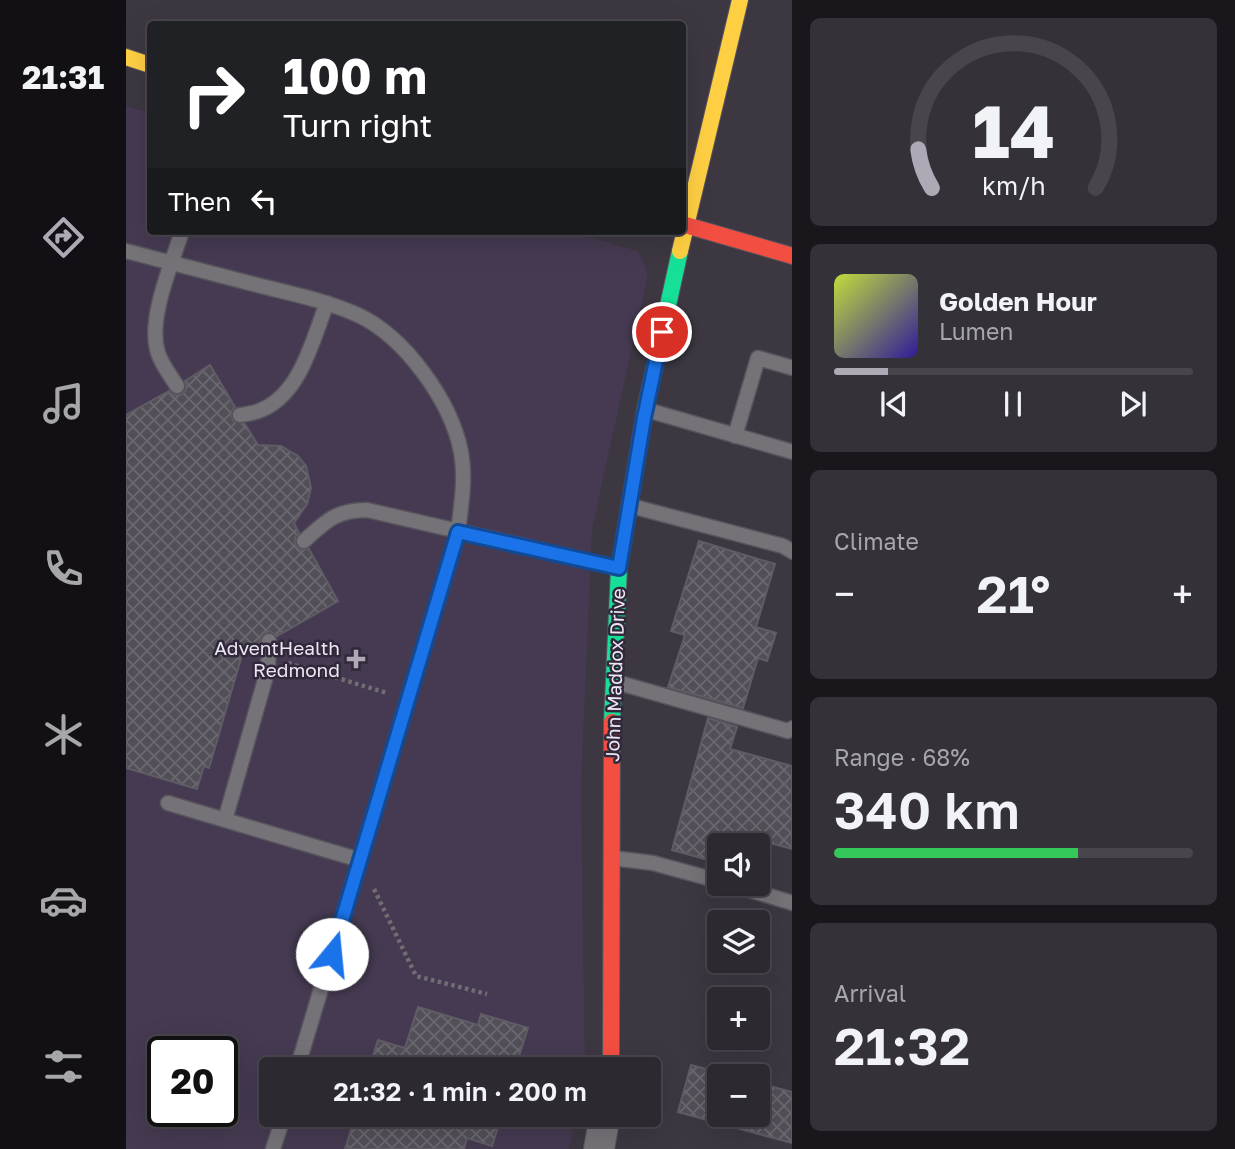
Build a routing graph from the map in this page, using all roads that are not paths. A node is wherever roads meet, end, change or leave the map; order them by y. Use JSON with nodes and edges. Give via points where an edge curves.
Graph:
{"nodes":[{"id":1,"x":740,"y":0,"type":"edge"},
{"id":2,"x":126,"y":57,"type":"edge"},
{"id":3,"x":147,"y":64,"type":"edge"},
{"id":4,"x":686,"y":221,"type":"edge"},
{"id":5,"x":686,"y":225,"type":"edge"},
{"id":6,"x":182,"y":235,"type":"edge"},
{"id":7,"x":683,"y":235,"type":"edge"},
{"id":8,"x":126,"y":251,"type":"edge"},
{"id":9,"x":792,"y":256,"type":"edge"},
{"id":10,"x":173,"y":263,"type":"junction"},
{"id":11,"x":327,"y":303,"type":"junction"},
{"id":12,"x":792,"y":368,"type":"edge"},
{"id":13,"x":177,"y":386,"type":"dead end"},
{"id":14,"x":645,"y":410,"type":"junction"},
{"id":15,"x":240,"y":415,"type":"dead end"},
{"id":16,"x":735,"y":436,"type":"junction"},
{"id":17,"x":792,"y":452,"type":"edge"},
{"id":18,"x":629,"y":506,"type":"junction"},
{"id":19,"x":458,"y":532,"type":"junction"},
{"id":20,"x":304,"y":541,"type":"dead end"},
{"id":21,"x":792,"y":552,"type":"edge"},
{"id":22,"x":619,"y":568,"type":"junction"},
{"id":23,"x":269,"y":640,"type":"dead end"},
{"id":24,"x":614,"y":682,"type":"junction"},
{"id":25,"x":792,"y":728,"type":"edge"},
{"id":26,"x":169,"y":803,"type":"dead end"},
{"id":27,"x":225,"y":820,"type":"junction"},
{"id":28,"x":610,"y":858,"type":"junction"},
{"id":29,"x":360,"y":860,"type":"junction"},
{"id":30,"x":707,"y":878,"type":"edge"},
{"id":31,"x":769,"y":896,"type":"edge"},
{"id":32,"x":792,"y":903,"type":"edge"},
{"id":33,"x":302,"y":1057,"type":"edge"},
{"id":34,"x":611,"y":1057,"type":"edge"},
{"id":35,"x":280,"y":1127,"type":"edge"},
{"id":36,"x":603,"y":1127,"type":"edge"},
{"id":37,"x":273,"y":1149,"type":"edge"},
{"id":38,"x":598,"y":1149,"type":"edge"}],
"edges":[{"from":1,"to":4,"type":"street","name":"John Maddox Drive"},
{"from":2,"to":3,"type":"street"},
{"from":5,"to":9,"type":"street"},
{"from":6,"to":10,"type":"lane"},
{"from":7,"to":14,"type":"street","name":"John Maddox Drive"},
{"from":8,"to":10,"type":"lane"},
{"from":10,"to":11,"type":"lane"},
{"from":10,"to":13,"type":"lane","via":[[155,331],[158,351]]},
{"from":11,"to":15,"type":"lane","via":[[303,363],[285,393],[259,412]]},
{"from":11,"to":19,"type":"lane","via":[[360,316],[400,346],[441,402],[461,455]]},
{"from":12,"to":16,"type":"lane","via":[[758,358]]},
{"from":14,"to":16,"type":"lane"},
{"from":14,"to":18,"type":"street","name":"John Maddox Drive"},
{"from":16,"to":17,"type":"lane"},
{"from":18,"to":21,"type":"lane"},
{"from":18,"to":22,"type":"street","name":"John Maddox Drive"},
{"from":19,"to":20,"type":"lane","via":[[350,510],[327,520]]},
{"from":19,"to":22,"type":"lane"},
{"from":19,"to":29,"type":"lane"},
{"from":22,"to":24,"type":"street","name":"John Maddox Drive"},
{"from":23,"to":27,"type":"lane","via":[[268,669]]},
{"from":24,"to":25,"type":"lane","via":[[788,731]]},
{"from":24,"to":28,"type":"street","name":"John Maddox Drive"},
{"from":26,"to":27,"type":"lane"},
{"from":27,"to":29,"type":"lane"},
{"from":28,"to":30,"type":"lane","via":[[653,863]]},
{"from":28,"to":34,"type":"street","name":"John Maddox Drive"},
{"from":29,"to":33,"type":"lane"},
{"from":31,"to":32,"type":"lane"},
{"from":35,"to":37,"type":"lane"},
{"from":36,"to":38,"type":"street"}]}
